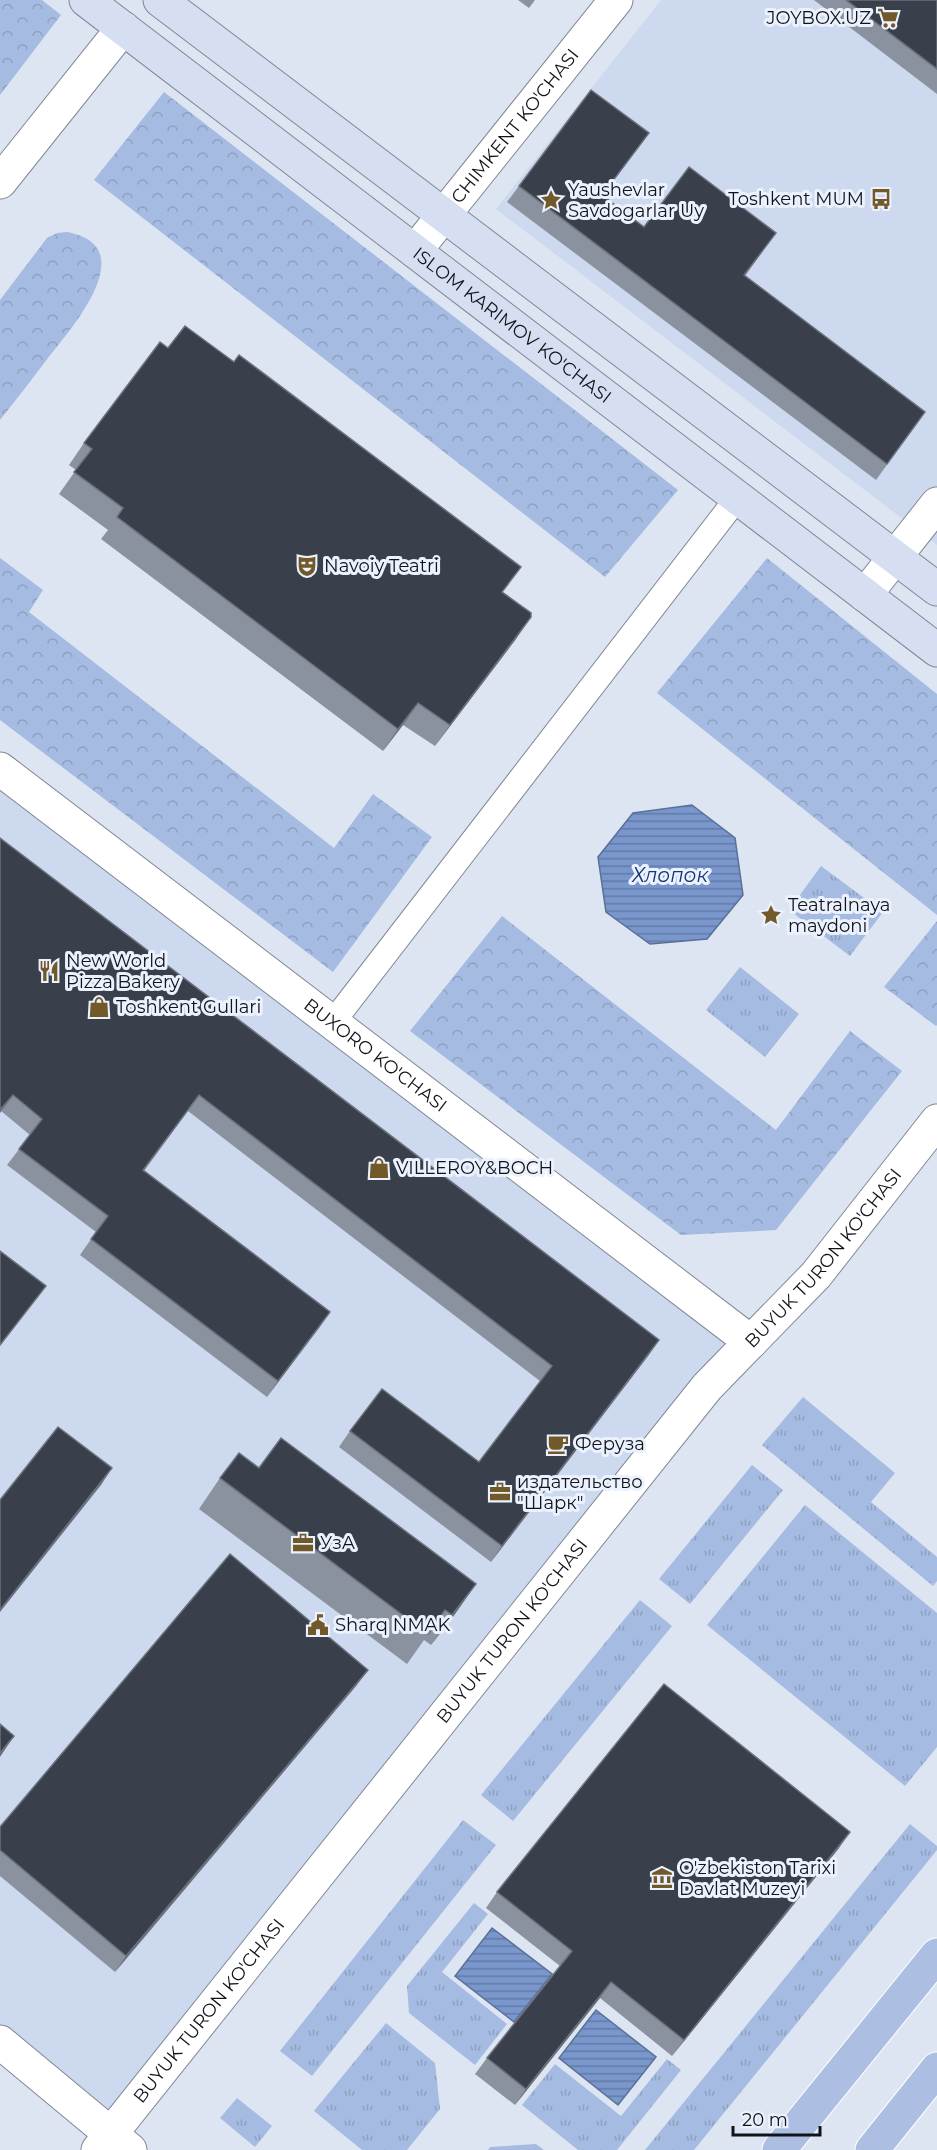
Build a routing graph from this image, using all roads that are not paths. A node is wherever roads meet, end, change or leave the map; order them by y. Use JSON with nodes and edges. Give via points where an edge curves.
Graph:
{"nodes":[{"id":1,"x":86,"y":0,"type":"edge"},
{"id":2,"x":145,"y":0,"type":"edge"},
{"id":3,"x":160,"y":0,"type":"edge"},
{"id":4,"x":616,"y":0,"type":"edge"},
{"id":5,"x":123,"y":28,"type":"junction"},
{"id":6,"x":0,"y":182,"type":"edge"},
{"id":7,"x":443,"y":214,"type":"junction"},
{"id":8,"x":415,"y":251,"type":"junction"},
{"id":9,"x":738,"y":497,"type":"junction"},
{"id":10,"x":937,"y":504,"type":"edge"},
{"id":11,"x":895,"y":557,"type":"junction"},
{"id":12,"x":937,"y":589,"type":"edge"},
{"id":13,"x":865,"y":595,"type":"junction"},
{"id":14,"x":937,"y":650,"type":"edge"},
{"id":15,"x":0,"y":769,"type":"edge"},
{"id":16,"x":333,"y":1022,"type":"junction"},
{"id":17,"x":937,"y":1121,"type":"edge"},
{"id":18,"x":751,"y":1342,"type":"junction"},
{"id":19,"x":937,"y":1955,"type":"edge"},
{"id":20,"x":0,"y":2042,"type":"edge"},
{"id":21,"x":937,"y":2069,"type":"edge"},
{"id":22,"x":113,"y":2145,"type":"edge"},
{"id":23,"x":779,"y":2150,"type":"edge"},
{"id":24,"x":872,"y":2150,"type":"edge"}],
"edges":[{"from":1,"to":5,"type":"main road","name":"ISLOM KARIMOV KO'CHASI"},
{"from":2,"to":5,"type":"main road"},
{"from":3,"to":7,"type":"main road"},
{"from":4,"to":7,"type":"street","name":"CHIMKENT KO'CHASI"},
{"from":5,"to":6,"type":"street"},
{"from":5,"to":8,"type":"main road","name":"ISLOM KARIMOV KO'CHASI"},
{"from":7,"to":8,"type":"street","name":"CHIMKENT KO'CHASI"},
{"from":7,"to":11,"type":"main road"},
{"from":8,"to":9,"type":"main road","name":"ISLOM KARIMOV KO'CHASI"},
{"from":9,"to":13,"type":"main road","name":"ISLOM KARIMOV KO'CHASI"},
{"from":9,"to":16,"type":"street"},
{"from":10,"to":11,"type":"street"},
{"from":11,"to":12,"type":"main road"},
{"from":11,"to":13,"type":"street"},
{"from":13,"to":14,"type":"main road","name":"ISLOM KARIMOV KO'CHASI"},
{"from":15,"to":16,"type":"street","name":"BUXORO KO'CHASI"},
{"from":16,"to":18,"type":"street","name":"BUXORO KO'CHASI"},
{"from":17,"to":18,"type":"street","name":"BUYUK TURON KO'CHASI","via":[[816,1275]]},
{"from":18,"to":22,"type":"street","name":"BUYUK TURON KO'CHASI","via":[[707,1387]]},
{"from":19,"to":23,"type":"main road"},
{"from":20,"to":22,"type":"street"},
{"from":21,"to":24,"type":"main road"}]}
